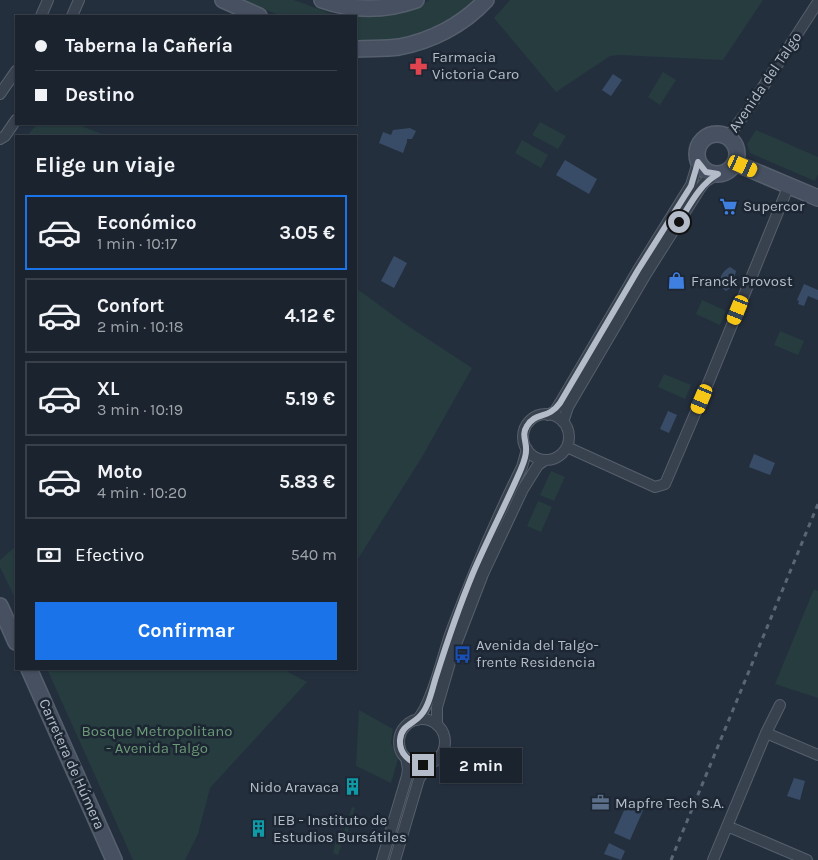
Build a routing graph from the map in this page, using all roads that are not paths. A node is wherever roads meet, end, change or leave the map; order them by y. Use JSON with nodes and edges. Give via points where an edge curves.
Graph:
{"nodes":[{"id":1,"x":48,"y":0,"type":"edge"},
{"id":2,"x":78,"y":0,"type":"edge"},
{"id":3,"x":223,"y":0,"type":"edge"},
{"id":4,"x":322,"y":0,"type":"edge"},
{"id":5,"x":416,"y":0,"type":"edge"},
{"id":6,"x":486,"y":0,"type":"edge"},
{"id":7,"x":818,"y":2,"type":"edge"},
{"id":8,"x":41,"y":15,"type":"edge"},
{"id":9,"x":72,"y":15,"type":"edge"},
{"id":10,"x":257,"y":15,"type":"edge"},
{"id":11,"x":357,"y":49,"type":"edge"},
{"id":12,"x":15,"y":72,"type":"edge"},
{"id":13,"x":0,"y":94,"type":"edge"},
{"id":14,"x":15,"y":121,"type":"edge"},
{"id":15,"x":728,"y":137,"type":"junction"},
{"id":16,"x":0,"y":139,"type":"edge"},
{"id":17,"x":698,"y":162,"type":"junction"},
{"id":18,"x":735,"y":163,"type":"junction"},
{"id":19,"x":718,"y":174,"type":"junction"},
{"id":20,"x":789,"y":186,"type":"junction"},
{"id":21,"x":818,"y":198,"type":"edge"},
{"id":22,"x":548,"y":414,"type":"junction"},
{"id":23,"x":563,"y":422,"type":"junction"},
{"id":24,"x":567,"y":447,"type":"junction"},
{"id":25,"x":527,"y":449,"type":"junction"},
{"id":26,"x":545,"y":460,"type":"junction"},
{"id":27,"x":0,"y":606,"type":"edge"},
{"id":28,"x":15,"y":640,"type":"edge"},
{"id":29,"x":29,"y":670,"type":"edge"},
{"id":30,"x":780,"y":705,"type":"dead end"},
{"id":31,"x":417,"y":720,"type":"junction"},
{"id":32,"x":438,"y":725,"type":"junction"},
{"id":33,"x":766,"y":734,"type":"junction"},
{"id":34,"x":818,"y":755,"type":"edge"},
{"id":35,"x":406,"y":758,"type":"junction"},
{"id":36,"x":429,"y":764,"type":"junction"},
{"id":37,"x":727,"y":826,"type":"junction"},
{"id":38,"x":114,"y":860,"type":"edge"},
{"id":39,"x":382,"y":860,"type":"edge"},
{"id":40,"x":395,"y":860,"type":"edge"},
{"id":41,"x":713,"y":860,"type":"edge"},
{"id":42,"x":807,"y":860,"type":"edge"}],
"edges":[{"from":1,"to":8,"type":"street"},
{"from":2,"to":9,"type":"street"},
{"from":3,"to":10,"type":"street"},
{"from":4,"to":5,"type":"street","via":[[346,7],[373,9]]},
{"from":6,"to":11,"type":"street","via":[[446,31],[424,40],[398,47]]},
{"from":7,"to":15,"type":"street","name":"Avenida del Talgo"},
{"from":12,"to":13,"type":"street"},
{"from":14,"to":16,"type":"street"},
{"from":15,"to":17,"type":"street","via":[[719,134],[705,137],[697,148]]},
{"from":15,"to":18,"type":"street","via":[[737,149]]},
{"from":17,"to":19,"type":"street","via":[[706,172]]},
{"from":17,"to":22,"type":"street","via":[[691,186],[560,403]]},
{"from":18,"to":19,"type":"street","via":[[729,170]]},
{"from":18,"to":20,"type":"street"},
{"from":19,"to":23,"type":"street","via":[[699,190],[663,246],[575,394]]},
{"from":20,"to":21,"type":"street"},
{"from":20,"to":24,"type":"street","via":[[665,484],[655,487]]},
{"from":22,"to":23,"type":"street"},
{"from":22,"to":25,"type":"street","via":[[536,417],[527,426],[524,438]]},
{"from":23,"to":24,"type":"street","via":[[569,434]]},
{"from":24,"to":26,"type":"street","via":[[558,457]]},
{"from":25,"to":26,"type":"street","via":[[532,455]]},
{"from":25,"to":31,"type":"street","via":[[522,468],[472,575],[427,704]]},
{"from":26,"to":32,"type":"street","via":[[523,488],[483,574],[453,652],[437,707]]},
{"from":27,"to":28,"type":"street"},
{"from":29,"to":38,"type":"street","name":"Carretera de Húmera"},
{"from":30,"to":33,"type":"street"},
{"from":31,"to":32,"type":"street","via":[[424,719]]},
{"from":31,"to":35,"type":"street","via":[[406,726],[400,739]]},
{"from":32,"to":36,"type":"street","via":[[445,736],[444,750]]},
{"from":33,"to":34,"type":"street"},
{"from":33,"to":37,"type":"street"},
{"from":35,"to":36,"type":"street","via":[[417,764]]},
{"from":35,"to":39,"type":"street","via":[[407,776]]},
{"from":36,"to":40,"type":"street","via":[[419,779]]},
{"from":37,"to":41,"type":"street"},
{"from":37,"to":42,"type":"street"}]}
